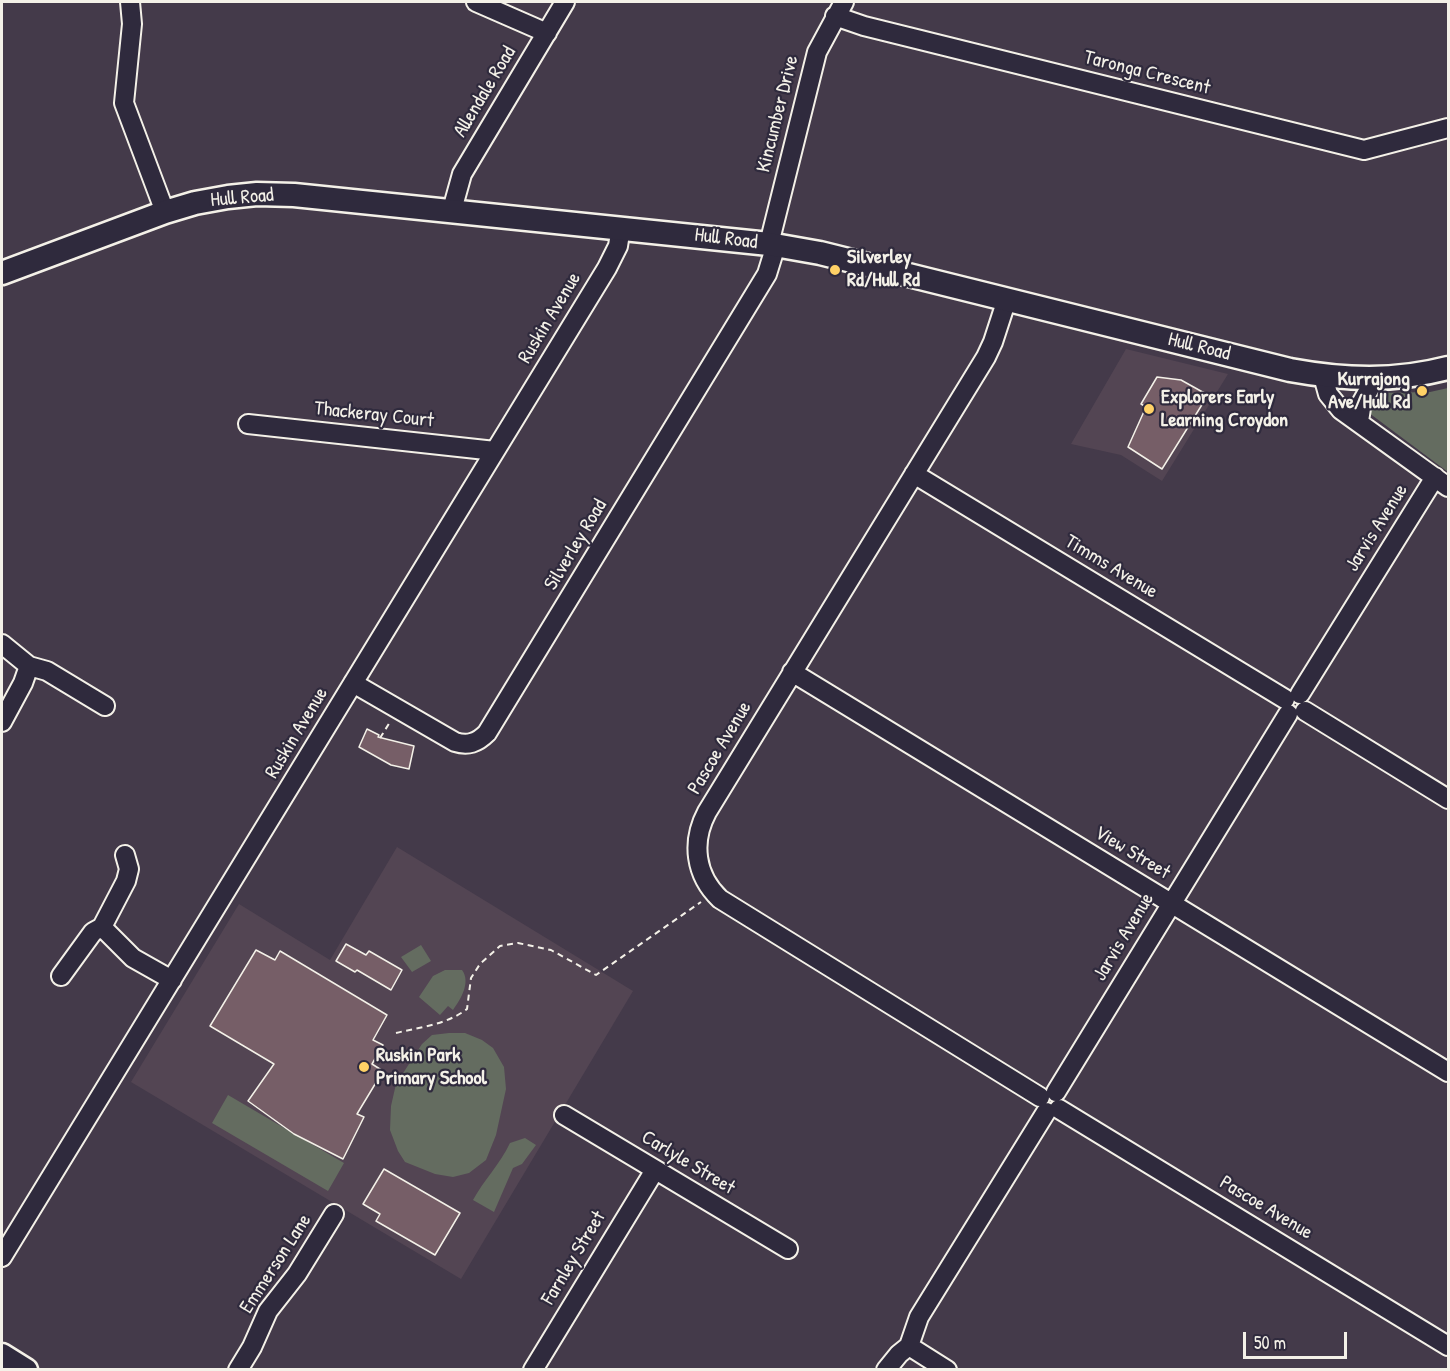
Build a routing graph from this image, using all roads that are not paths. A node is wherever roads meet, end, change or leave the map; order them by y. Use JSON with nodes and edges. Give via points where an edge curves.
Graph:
{"nodes":[{"id":1,"x":130,"y":2,"type":"edge"},
{"id":2,"x":476,"y":2,"type":"edge"},
{"id":3,"x":565,"y":2,"type":"edge"},
{"id":4,"x":840,"y":9,"type":"edge"},
{"id":5,"x":546,"y":33,"type":"junction"},
{"id":6,"x":1449,"y":128,"type":"edge"},
{"id":7,"x":452,"y":210,"type":"junction"},
{"id":8,"x":165,"y":212,"type":"junction"},
{"id":9,"x":621,"y":227,"type":"junction"},
{"id":10,"x":772,"y":244,"type":"junction"},
{"id":11,"x":2,"y":273,"type":"edge"},
{"id":12,"x":1007,"y":299,"type":"junction"},
{"id":13,"x":1449,"y":368,"type":"edge"},
{"id":14,"x":1323,"y":376,"type":"junction"},
{"id":15,"x":1375,"y":380,"type":"junction"},
{"id":16,"x":1359,"y":421,"type":"junction"},
{"id":17,"x":248,"y":424,"type":"dead end"},
{"id":18,"x":495,"y":451,"type":"junction"},
{"id":19,"x":914,"y":474,"type":"junction"},
{"id":20,"x":1442,"y":482,"type":"edge"},
{"id":21,"x":2,"y":644,"type":"edge"},
{"id":22,"x":29,"y":666,"type":"junction"},
{"id":23,"x":792,"y":672,"type":"junction"},
{"id":24,"x":353,"y":683,"type":"junction"},
{"id":25,"x":1294,"y":705,"type":"junction"},
{"id":26,"x":105,"y":706,"type":"dead end"},
{"id":27,"x":2,"y":722,"type":"edge"},
{"id":28,"x":1449,"y":799,"type":"edge"},
{"id":29,"x":125,"y":855,"type":"dead end"},
{"id":30,"x":1171,"y":903,"type":"junction"},
{"id":31,"x":102,"y":927,"type":"junction"},
{"id":32,"x":61,"y":976,"type":"dead end"},
{"id":33,"x":172,"y":980,"type":"junction"},
{"id":34,"x":1449,"y":1072,"type":"edge"},
{"id":35,"x":1050,"y":1102,"type":"junction"},
{"id":36,"x":564,"y":1115,"type":"dead end"},
{"id":37,"x":655,"y":1170,"type":"junction"},
{"id":38,"x":334,"y":1214,"type":"dead end"},
{"id":39,"x":788,"y":1249,"type":"dead end"},
{"id":40,"x":2,"y":1257,"type":"edge"},
{"id":41,"x":909,"y":1346,"type":"junction"},
{"id":42,"x":1449,"y":1346,"type":"edge"},
{"id":43,"x":2,"y":1355,"type":"edge"},
{"id":44,"x":26,"y":1370,"type":"edge"},
{"id":45,"x":238,"y":1370,"type":"edge"},
{"id":46,"x":533,"y":1370,"type":"edge"},
{"id":47,"x":886,"y":1370,"type":"edge"},
{"id":48,"x":947,"y":1370,"type":"edge"}],
"edges":[{"from":1,"to":8,"type":"street","via":[[132,24],[124,103]]},
{"from":2,"to":5,"type":"street"},
{"from":3,"to":5,"type":"street","name":"Allendale Road"},
{"from":4,"to":6,"type":"street","name":"Taronga Crescent","via":[[864,26],[1364,150]]},
{"from":4,"to":10,"type":"street","name":"Kincumber Drive","via":[[817,52]]},
{"from":5,"to":7,"type":"street","name":"Allendale Road","via":[[462,174]]},
{"from":7,"to":8,"type":"main road","name":"Hull Road","via":[[257,194],[228,196]]},
{"from":7,"to":9,"type":"main road","name":"Hull Road"},
{"from":8,"to":11,"type":"main road","name":"Hull Road"},
{"from":9,"to":10,"type":"main road","name":"Hull Road"},
{"from":9,"to":18,"type":"street","name":"Ruskin Avenue","via":[[611,262]]},
{"from":10,"to":12,"type":"main road","name":"Hull Road"},
{"from":10,"to":24,"type":"street","name":"Silverley Road","via":[[767,274],[487,733],[472,744],[463,745]]},
{"from":12,"to":14,"type":"main road","name":"Hull Road"},
{"from":12,"to":19,"type":"street","name":"Pascoe Avenue","via":[[986,357]]},
{"from":13,"to":15,"type":"main road","name":"Hull Road"},
{"from":14,"to":15,"type":"main road","name":"Hull Road"},
{"from":14,"to":16,"type":"street","via":[[1328,394],[1341,410]]},
{"from":15,"to":16,"type":"street","via":[[1362,402]]},
{"from":16,"to":20,"type":"street"},
{"from":17,"to":18,"type":"street","name":"Thackeray Court"},
{"from":18,"to":24,"type":"street","name":"Ruskin Avenue"},
{"from":19,"to":23,"type":"street","name":"Pascoe Avenue"},
{"from":19,"to":25,"type":"street","name":"Timms Avenue"},
{"from":20,"to":25,"type":"street","name":"Jarvis Avenue"},
{"from":21,"to":22,"type":"street"},
{"from":22,"to":26,"type":"street","via":[[47,671]]},
{"from":22,"to":27,"type":"street"},
{"from":23,"to":30,"type":"street","name":"View Street"},
{"from":23,"to":35,"type":"street","name":"Pascoe Avenue","via":[[700,827],[699,864],[703,877],[730,906]]},
{"from":24,"to":33,"type":"street","name":"Ruskin Avenue"},
{"from":25,"to":28,"type":"street","name":"Timms Avenue"},
{"from":25,"to":30,"type":"street","name":"Jarvis Avenue"},
{"from":29,"to":31,"type":"street","via":[[129,869],[126,881]]},
{"from":30,"to":34,"type":"street","name":"View Street"},
{"from":30,"to":35,"type":"street","name":"Jarvis Avenue"},
{"from":31,"to":32,"type":"street","via":[[93,932]]},
{"from":31,"to":33,"type":"street","via":[[133,958]]},
{"from":33,"to":40,"type":"street","name":"Ruskin Avenue"},
{"from":35,"to":41,"type":"street","name":"Jarvis Avenue","via":[[919,1317]]},
{"from":35,"to":42,"type":"street","name":"Pascoe Avenue"},
{"from":36,"to":37,"type":"street","name":"Carlyle Street"},
{"from":37,"to":39,"type":"street","name":"Carlyle Street"},
{"from":37,"to":46,"type":"street","name":"Farnley Street"},
{"from":38,"to":45,"type":"street","name":"Emmerson Lane","via":[[297,1274],[268,1311]]},
{"from":41,"to":47,"type":"street","name":"Jarvis Avenue"},
{"from":41,"to":48,"type":"street"},
{"from":43,"to":44,"type":"main road"}]}
